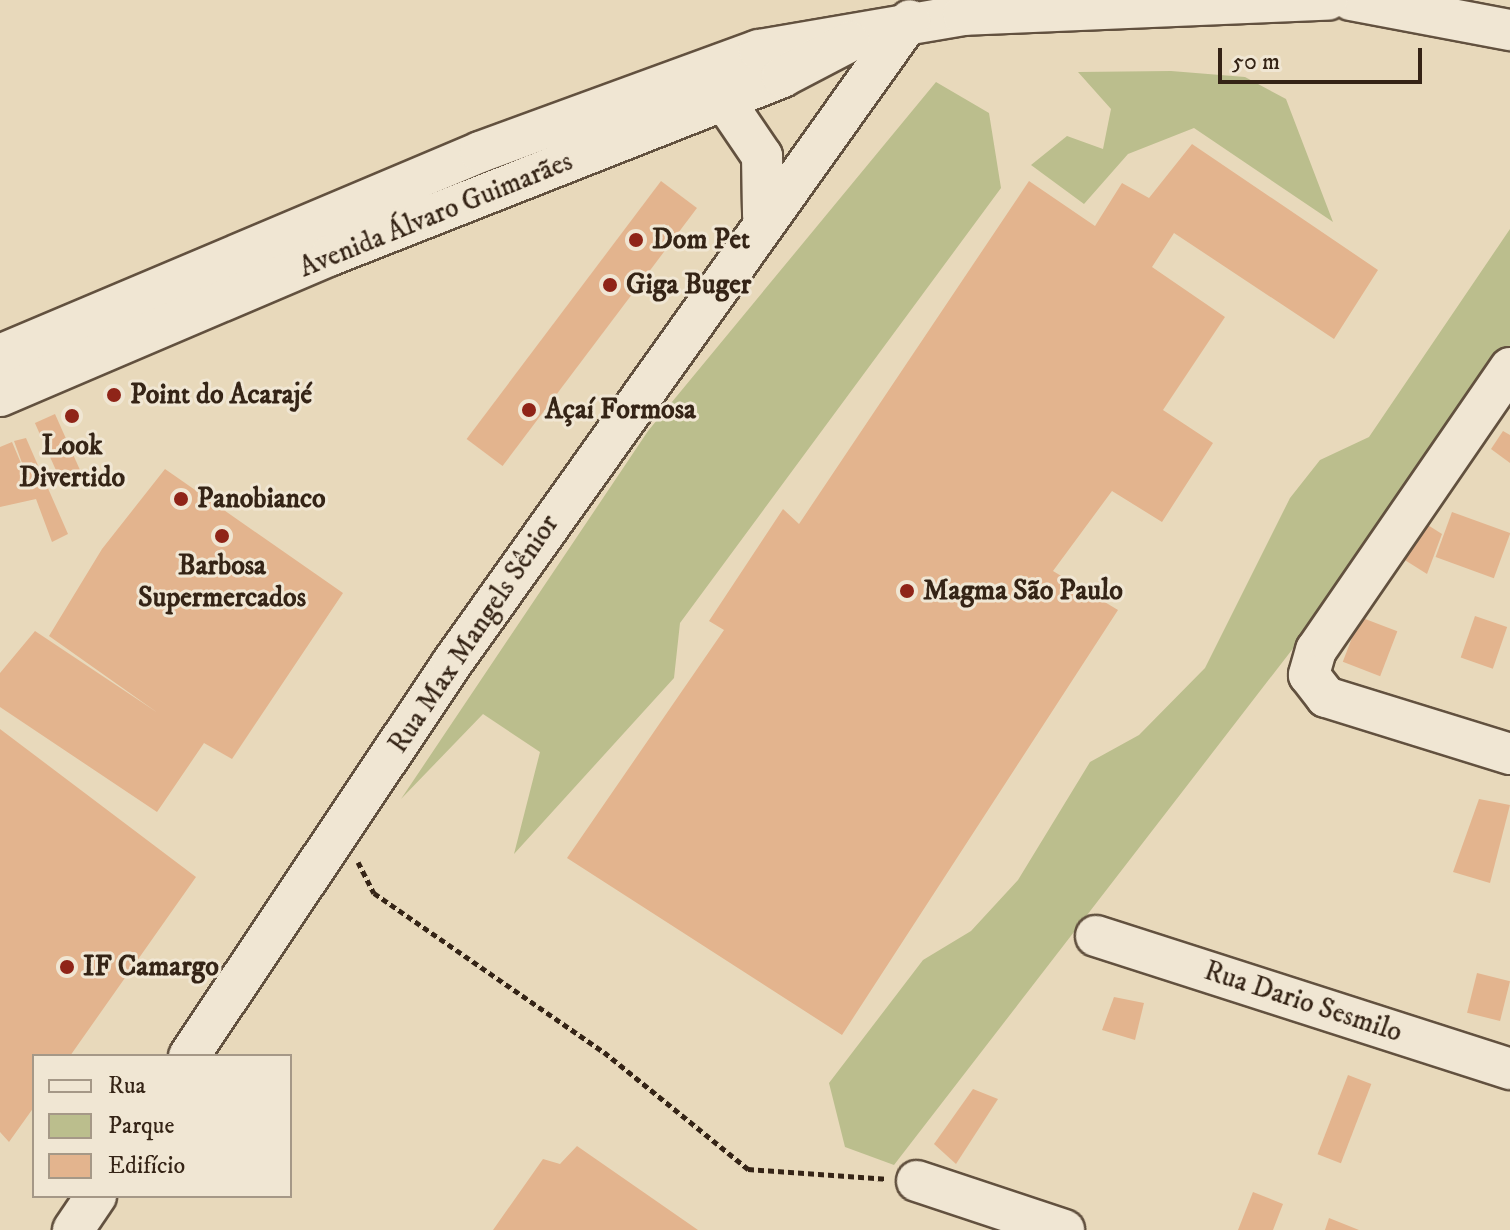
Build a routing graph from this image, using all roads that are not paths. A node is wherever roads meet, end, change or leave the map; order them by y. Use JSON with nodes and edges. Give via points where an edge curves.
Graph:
{"nodes":[{"id":1,"x":1328,"y":0,"type":"edge"},
{"id":2,"x":1351,"y":0,"type":"edge"},
{"id":3,"x":910,"y":20,"type":"junction"},
{"id":4,"x":1510,"y":30,"type":"edge"},
{"id":5,"x":717,"y":84,"type":"junction"},
{"id":6,"x":763,"y":216,"type":"junction"},
{"id":7,"x":0,"y":355,"type":"edge"},
{"id":8,"x":1510,"y":368,"type":"edge"},
{"id":9,"x":0,"y":396,"type":"edge"},
{"id":10,"x":1510,"y":754,"type":"edge"},
{"id":11,"x":1096,"y":936,"type":"dead end"},
{"id":12,"x":190,"y":1054,"type":"edge"},
{"id":13,"x":1510,"y":1069,"type":"edge"},
{"id":14,"x":917,"y":1181,"type":"road end"},
{"id":15,"x":95,"y":1198,"type":"edge"},
{"id":16,"x":73,"y":1230,"type":"edge"},
{"id":17,"x":1064,"y":1230,"type":"edge"}],
"edges":[{"from":1,"to":3,"type":"street","name":"Avenida Álvaro Guimarães"},
{"from":2,"to":4,"type":"street"},
{"from":3,"to":5,"type":"street","name":"Avenida Álvaro Guimarães","via":[[870,29]]},
{"from":3,"to":6,"type":"street","name":"Rua Max Mangels Sênior"},
{"from":5,"to":6,"type":"street","via":[[762,156]]},
{"from":5,"to":7,"type":"street","name":"Avenida Álvaro Guimarães","via":[[480,152]]},
{"from":5,"to":9,"type":"street","name":"Avenida Álvaro Guimarães"},
{"from":6,"to":12,"type":"street","name":"Rua Max Mangels Sênior"},
{"from":8,"to":10,"type":"street","via":[[1316,650],[1309,675],[1326,697]]},
{"from":11,"to":13,"type":"street","name":"Rua Dario Sesmilo"},
{"from":14,"to":17,"type":"street"},
{"from":15,"to":16,"type":"street"}]}
